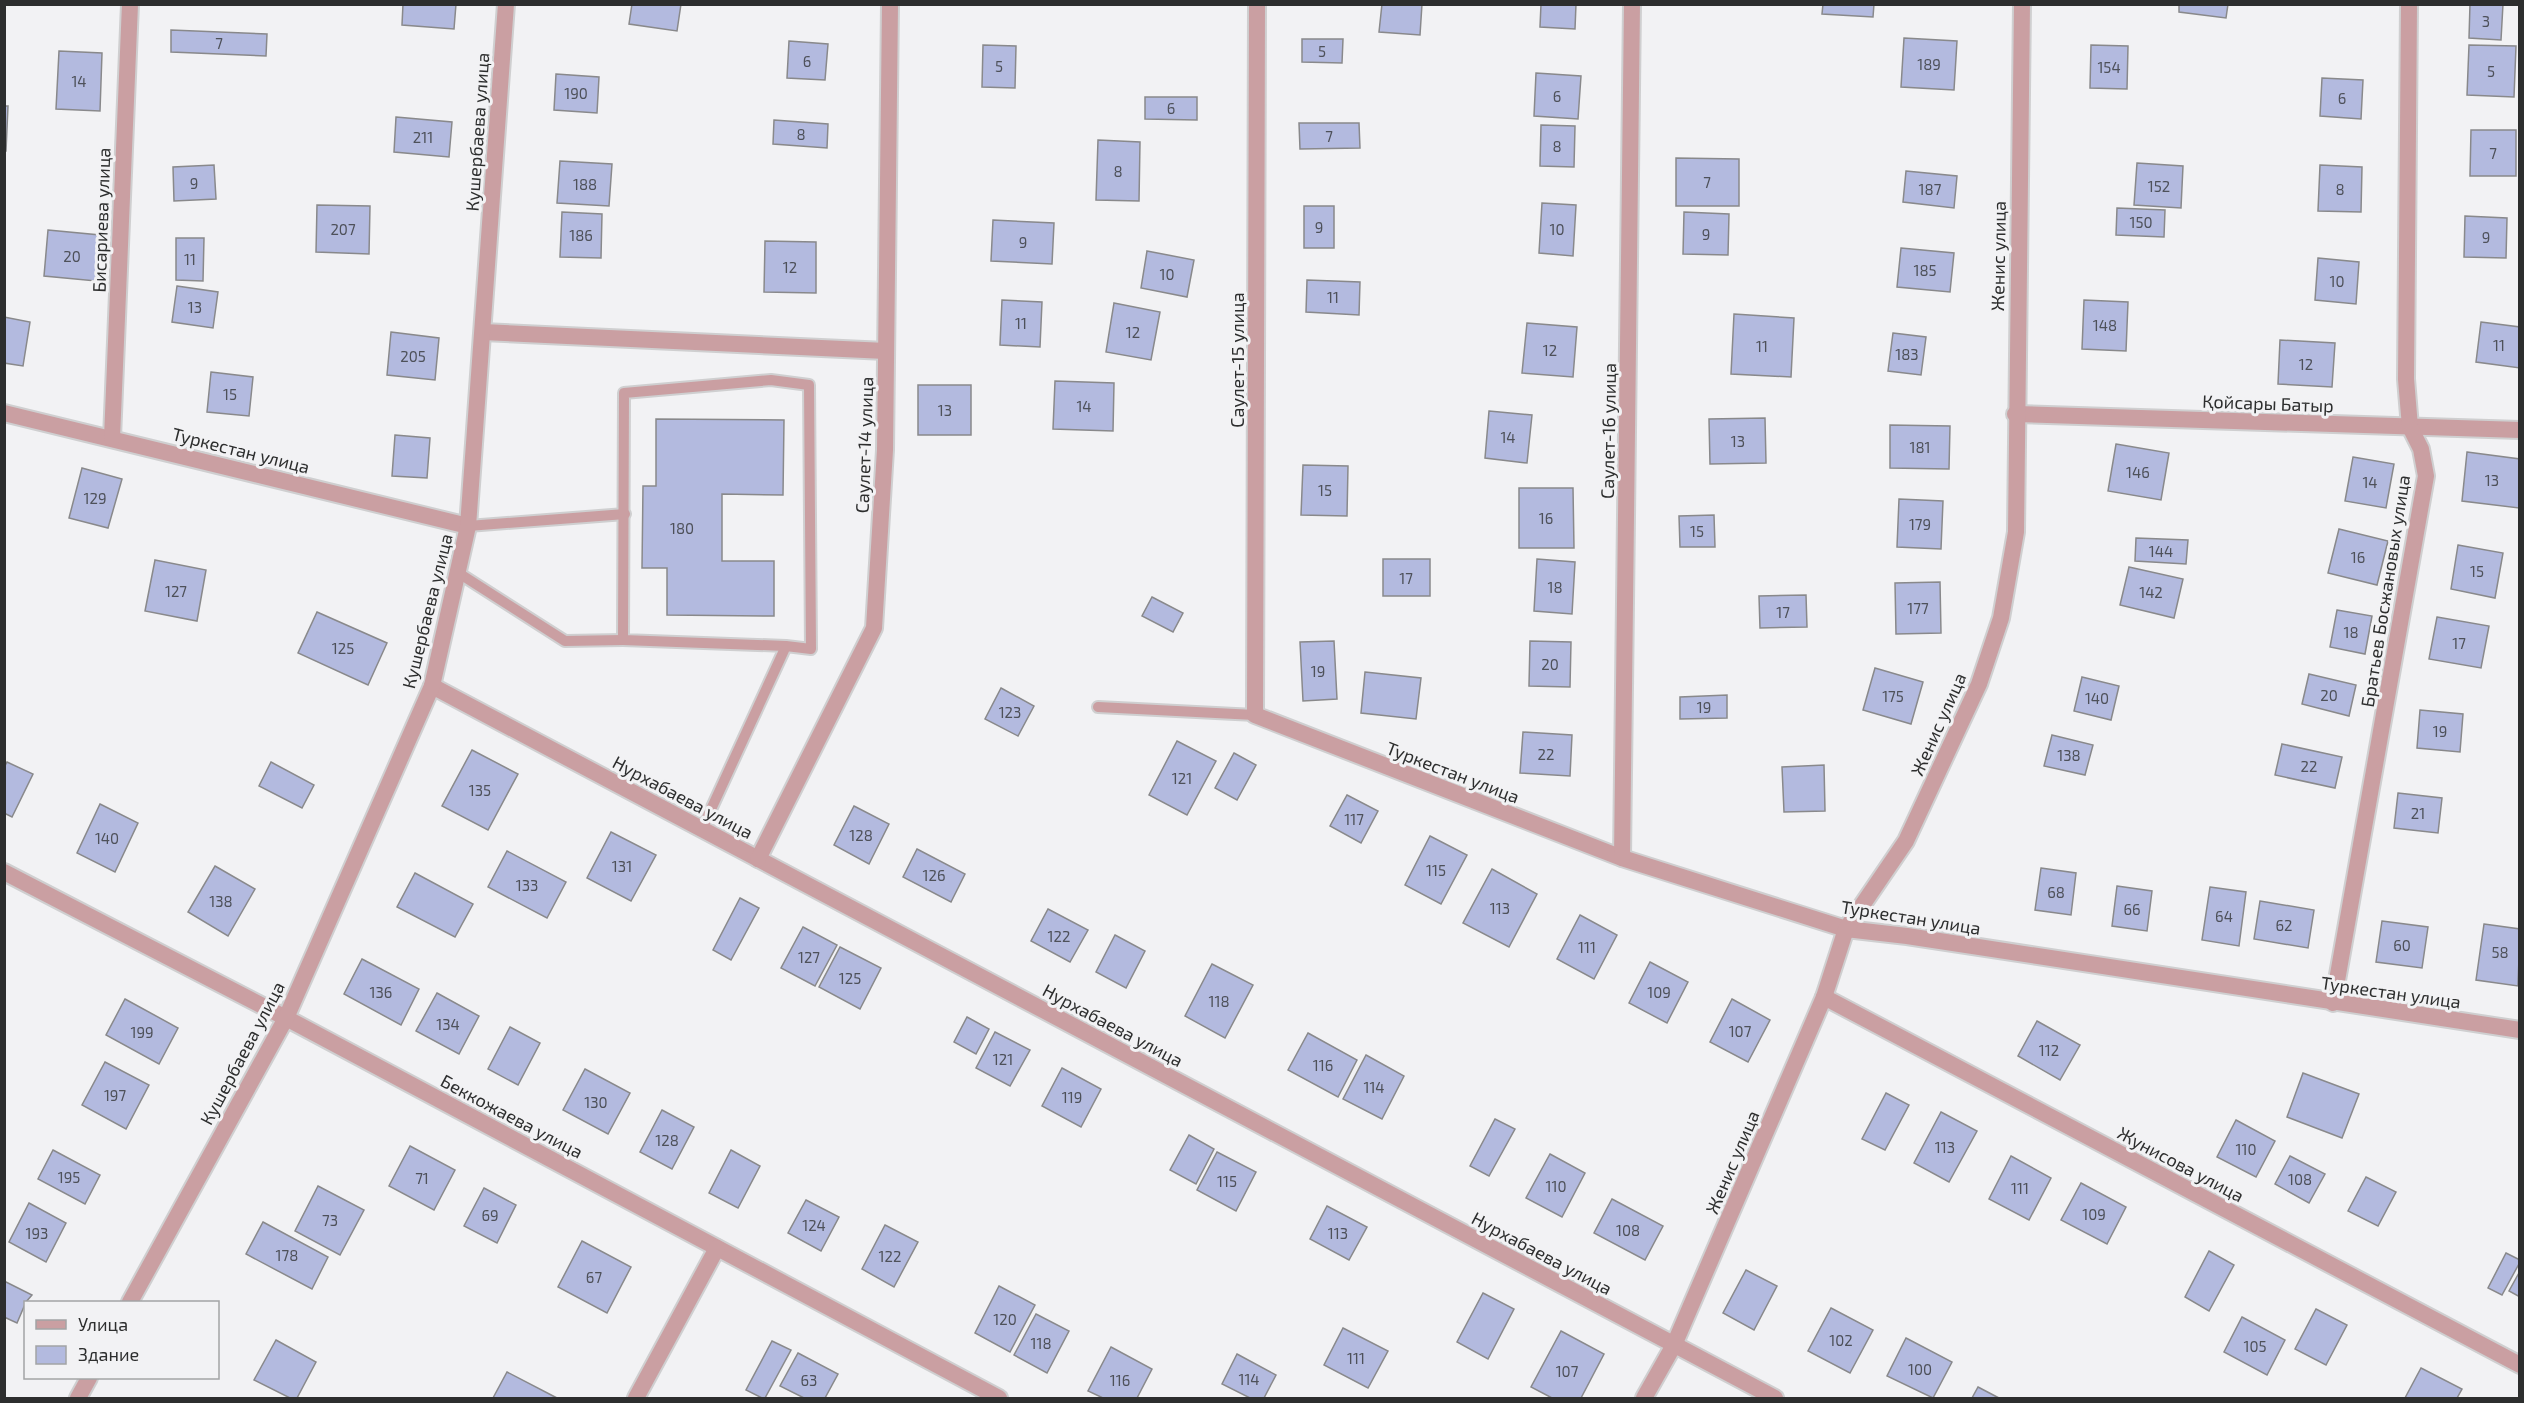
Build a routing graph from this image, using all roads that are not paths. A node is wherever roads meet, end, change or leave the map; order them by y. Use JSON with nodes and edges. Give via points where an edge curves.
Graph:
{"nodes":[{"id":1,"x":130,"y":4,"type":"edge"},
{"id":2,"x":506,"y":4,"type":"edge"},
{"id":3,"x":890,"y":4,"type":"edge"},
{"id":4,"x":1257,"y":4,"type":"edge"},
{"id":5,"x":1632,"y":4,"type":"edge"},
{"id":6,"x":2022,"y":4,"type":"edge"},
{"id":7,"x":2409,"y":4,"type":"edge"},
{"id":8,"x":483,"y":333,"type":"junction"},
{"id":9,"x":886,"y":351,"type":"junction"},
{"id":10,"x":4,"y":413,"type":"edge"},
{"id":11,"x":2016,"y":414,"type":"junction"},
{"id":12,"x":2410,"y":428,"type":"junction"},
{"id":13,"x":2520,"y":430,"type":"edge"},
{"id":14,"x":112,"y":438,"type":"junction"},
{"id":15,"x":625,"y":514,"type":"junction"},
{"id":16,"x":468,"y":526,"type":"junction"},
{"id":17,"x":458,"y":572,"type":"junction"},
{"id":18,"x":623,"y":639,"type":"junction"},
{"id":19,"x":786,"y":646,"type":"junction"},
{"id":20,"x":432,"y":686,"type":"junction"},
{"id":21,"x":1098,"y":707,"type":"dead end"},
{"id":22,"x":1255,"y":716,"type":"junction"},
{"id":23,"x":702,"y":829,"type":"junction"},
{"id":24,"x":1622,"y":858,"type":"junction"},
{"id":25,"x":758,"y":859,"type":"junction"},
{"id":26,"x":4,"y":872,"type":"edge"},
{"id":27,"x":1846,"y":929,"type":"junction"},
{"id":28,"x":1824,"y":997,"type":"junction"},
{"id":29,"x":2334,"y":1003,"type":"junction"},
{"id":30,"x":286,"y":1018,"type":"junction"},
{"id":31,"x":2520,"y":1030,"type":"edge"},
{"id":32,"x":717,"y":1248,"type":"junction"},
{"id":33,"x":131,"y":1301,"type":"edge"},
{"id":34,"x":1674,"y":1345,"type":"junction"},
{"id":35,"x":2520,"y":1365,"type":"edge"},
{"id":36,"x":88,"y":1379,"type":"edge"},
{"id":37,"x":78,"y":1398,"type":"edge"},
{"id":38,"x":636,"y":1398,"type":"edge"},
{"id":39,"x":999,"y":1398,"type":"edge"},
{"id":40,"x":1644,"y":1398,"type":"edge"},
{"id":41,"x":1775,"y":1398,"type":"edge"}],
"edges":[{"from":1,"to":14,"type":"street","name":"Бисариева улица"},
{"from":2,"to":8,"type":"street","name":"Кушербаева улица"},
{"from":3,"to":9,"type":"street","name":"Саулет-14 улица"},
{"from":4,"to":22,"type":"street","name":"Саулет-15 улица"},
{"from":5,"to":24,"type":"street","name":"Саулет-16 улица"},
{"from":6,"to":11,"type":"street","name":"Женис улица"},
{"from":7,"to":12,"type":"street","name":"Братьев Босжановых улица","via":[[2406,379]]},
{"from":8,"to":9,"type":"street"},
{"from":8,"to":16,"type":"street","name":"Кушербаева улица"},
{"from":9,"to":25,"type":"street","name":"Саулет-14 улица","via":[[885,450],[874,628]]},
{"from":10,"to":14,"type":"street","name":"Туркестан улица"},
{"from":11,"to":12,"type":"street","name":"Қойсары Батыр"},
{"from":11,"to":27,"type":"street","name":"Женис улица","via":[[2016,532],[2001,618],[1979,684],[1906,841]]},
{"from":12,"to":13,"type":"street","name":"Қойсары Батыр"},
{"from":12,"to":29,"type":"street","name":"Братьев Босжановых улица","via":[[2421,449],[2426,476]]},
{"from":14,"to":16,"type":"street","name":"Туркестан улица"},
{"from":15,"to":16,"type":"lane"},
{"from":15,"to":18,"type":"lane"},
{"from":15,"to":19,"type":"lane","via":[[624,393],[771,380],[809,385],[811,649]]},
{"from":16,"to":17,"type":"street","name":"Кушербаева улица"},
{"from":17,"to":18,"type":"lane","via":[[565,641]]},
{"from":17,"to":20,"type":"street","name":"Кушербаева улица"},
{"from":18,"to":19,"type":"lane"},
{"from":19,"to":23,"type":"lane"},
{"from":20,"to":23,"type":"street","name":"Нурхабаева улица"},
{"from":20,"to":30,"type":"street","name":"Кушербаева улица"},
{"from":21,"to":22,"type":"lane"},
{"from":22,"to":24,"type":"street","name":"Туркестан улица"},
{"from":23,"to":25,"type":"street","name":"Нурхабаева улица"},
{"from":24,"to":27,"type":"street","name":"Туркестан улица"},
{"from":25,"to":34,"type":"street","name":"Нурхабаева улица"},
{"from":26,"to":30,"type":"street","name":"Беккожаева улица"},
{"from":27,"to":28,"type":"street","name":"Женис улица"},
{"from":27,"to":29,"type":"street","name":"Туркестан улица"},
{"from":28,"to":34,"type":"street","name":"Женис улица"},
{"from":28,"to":35,"type":"street","name":"Жунисова улица"},
{"from":29,"to":31,"type":"street","name":"Туркестан улица"},
{"from":30,"to":32,"type":"street","name":"Беккожаева улица"},
{"from":30,"to":33,"type":"street","name":"Кушербаева улица"},
{"from":32,"to":38,"type":"street"},
{"from":32,"to":39,"type":"street","name":"Беккожаева улица"},
{"from":34,"to":40,"type":"street","name":"Женис улица"},
{"from":34,"to":41,"type":"street","name":"Нурхабаева улица"},
{"from":36,"to":37,"type":"street"}]}
